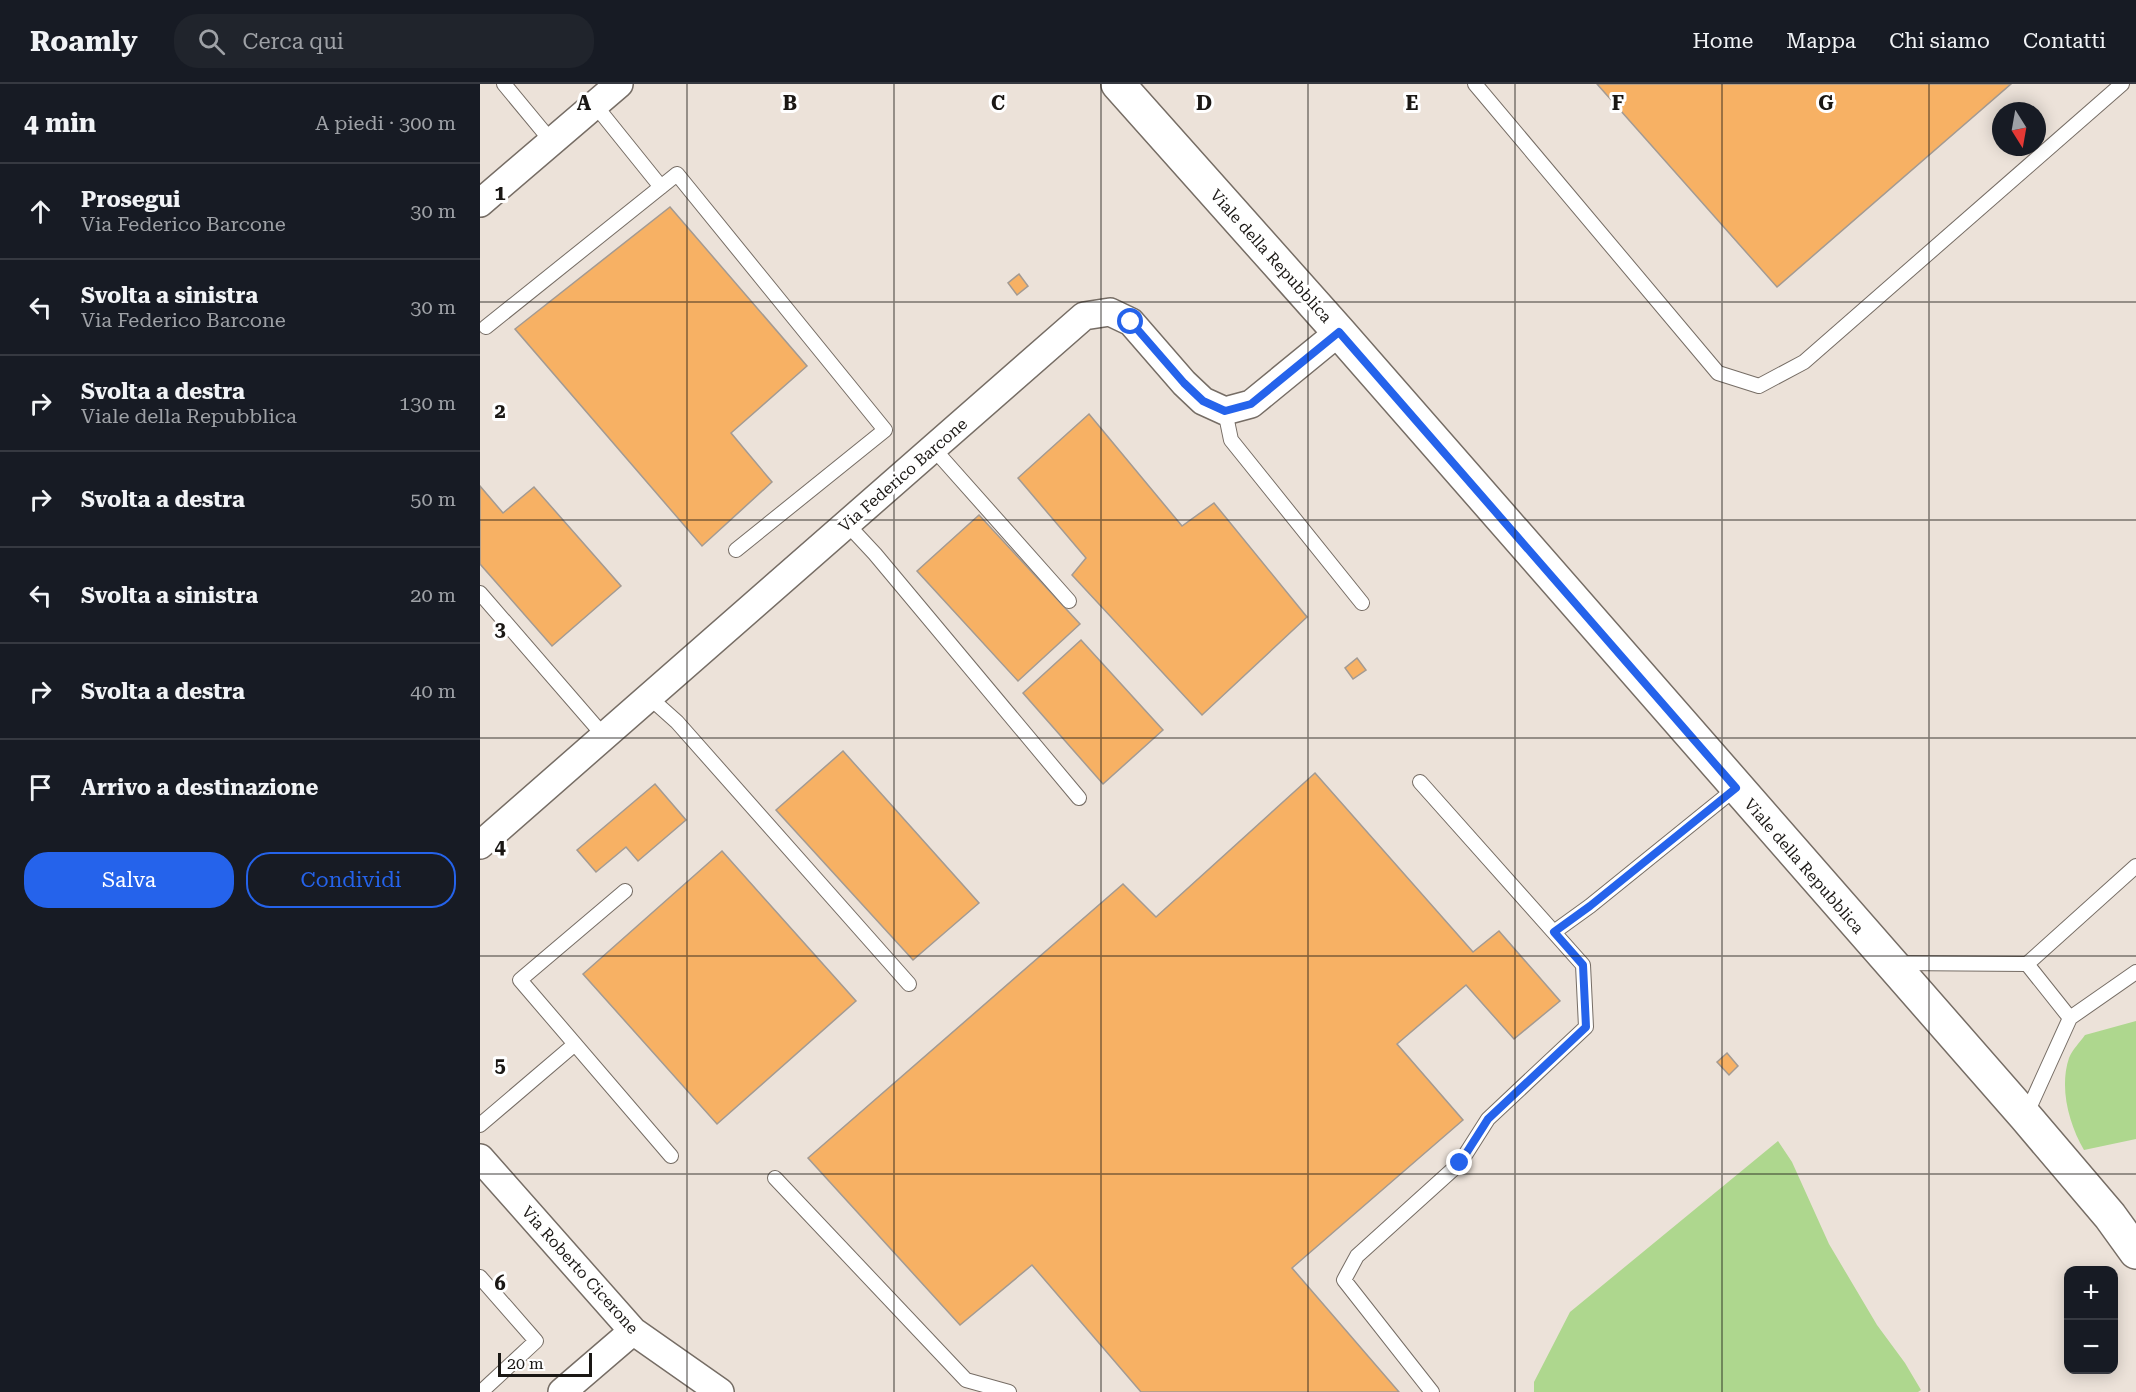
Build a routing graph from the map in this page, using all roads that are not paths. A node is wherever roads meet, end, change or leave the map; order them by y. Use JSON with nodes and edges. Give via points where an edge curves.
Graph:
{"nodes":[{"id":1,"x":504,"y":84,"type":"edge"},
{"id":2,"x":619,"y":84,"type":"edge"},
{"id":3,"x":1118,"y":84,"type":"edge"},
{"id":4,"x":1475,"y":84,"type":"edge"},
{"id":5,"x":2122,"y":84,"type":"edge"},
{"id":6,"x":595,"y":105,"type":"junction"},
{"id":7,"x":552,"y":142,"type":"junction"},
{"id":8,"x":661,"y":187,"type":"junction"},
{"id":9,"x":480,"y":203,"type":"edge"},
{"id":10,"x":486,"y":327,"type":"dead end"},
{"id":11,"x":1339,"y":332,"type":"junction"},
{"id":12,"x":1225,"y":411,"type":"junction"},
{"id":13,"x":933,"y":448,"type":"junction"},
{"id":14,"x":847,"y":524,"type":"junction"},
{"id":15,"x":736,"y":550,"type":"dead end"},
{"id":16,"x":480,"y":593,"type":"edge"},
{"id":17,"x":1069,"y":601,"type":"dead end"},
{"id":18,"x":1362,"y":603,"type":"dead end"},
{"id":19,"x":649,"y":697,"type":"junction"},
{"id":20,"x":604,"y":736,"type":"junction"},
{"id":21,"x":1420,"y":782,"type":"dead end"},
{"id":22,"x":1736,"y":788,"type":"junction"},
{"id":23,"x":1079,"y":798,"type":"dead end"},
{"id":24,"x":480,"y":845,"type":"edge"},
{"id":25,"x":2136,"y":866,"type":"edge"},
{"id":26,"x":625,"y":891,"type":"dead end"},
{"id":27,"x":1554,"y":932,"type":"junction"},
{"id":28,"x":1888,"y":962,"type":"junction"},
{"id":29,"x":2027,"y":964,"type":"junction"},
{"id":30,"x":2136,"y":972,"type":"edge"},
{"id":31,"x":909,"y":984,"type":"dead end"},
{"id":32,"x":2070,"y":1018,"type":"junction"},
{"id":33,"x":575,"y":1044,"type":"junction"},
{"id":34,"x":2025,"y":1116,"type":"junction"},
{"id":35,"x":480,"y":1125,"type":"edge"},
{"id":36,"x":671,"y":1156,"type":"dead end"},
{"id":37,"x":480,"y":1158,"type":"edge"},
{"id":38,"x":775,"y":1178,"type":"dead end"},
{"id":39,"x":2110,"y":1216,"type":"junction"},
{"id":40,"x":2136,"y":1239,"type":"edge"},
{"id":41,"x":2136,"y":1252,"type":"edge"},
{"id":42,"x":480,"y":1277,"type":"edge"},
{"id":43,"x":633,"y":1331,"type":"junction"},
{"id":44,"x":481,"y":1392,"type":"edge"},
{"id":45,"x":562,"y":1392,"type":"edge"},
{"id":46,"x":720,"y":1392,"type":"edge"},
{"id":47,"x":1009,"y":1392,"type":"edge"},
{"id":48,"x":1432,"y":1392,"type":"edge"}],
"edges":[{"from":1,"to":7,"type":"lane"},
{"from":2,"to":6,"type":"street"},
{"from":3,"to":11,"type":"main road","name":"Viale della Repubblica"},
{"from":4,"to":5,"type":"lane","via":[[1718,373],[1759,386],[1804,362]]},
{"from":6,"to":7,"type":"street"},
{"from":6,"to":8,"type":"lane"},
{"from":7,"to":9,"type":"street"},
{"from":8,"to":10,"type":"lane"},
{"from":8,"to":15,"type":"lane","via":[[677,174],[885,430]]},
{"from":11,"to":12,"type":"street","via":[[1251,404]]},
{"from":11,"to":22,"type":"main road","name":"Viale della Repubblica"},
{"from":12,"to":13,"type":"street","name":"Via Federico Barcone","via":[[1203,401],[1131,322],[1110,312],[1084,316]]},
{"from":12,"to":18,"type":"lane","via":[[1231,440]]},
{"from":13,"to":14,"type":"street","name":"Via Federico Barcone"},
{"from":13,"to":17,"type":"lane"},
{"from":14,"to":19,"type":"street","name":"Via Federico Barcone"},
{"from":14,"to":23,"type":"lane"},
{"from":16,"to":20,"type":"lane"},
{"from":19,"to":20,"type":"street","name":"Via Federico Barcone"},
{"from":19,"to":31,"type":"lane","via":[[677,722]]},
{"from":20,"to":24,"type":"street","name":"Via Federico Barcone"},
{"from":21,"to":27,"type":"lane"},
{"from":22,"to":27,"type":"lane"},
{"from":22,"to":28,"type":"main road","name":"Viale della Repubblica"},
{"from":25,"to":29,"type":"lane"},
{"from":26,"to":33,"type":"lane","via":[[520,980]]},
{"from":27,"to":48,"type":"lane","via":[[1583,965],[1586,1027],[1488,1119],[1460,1163],[1358,1256],[1344,1280]]},
{"from":28,"to":29,"type":"lane"},
{"from":28,"to":34,"type":"main road","name":"Viale della Repubblica"},
{"from":29,"to":32,"type":"lane"},
{"from":30,"to":32,"type":"lane"},
{"from":32,"to":34,"type":"lane"},
{"from":33,"to":35,"type":"lane"},
{"from":33,"to":36,"type":"lane"},
{"from":34,"to":39,"type":"main road","name":"Viale della Repubblica"},
{"from":37,"to":43,"type":"street","name":"Via Roberto Cicerone"},
{"from":38,"to":47,"type":"lane","via":[[966,1380]]},
{"from":39,"to":40,"type":"main road","name":"Viale della Repubblica"},
{"from":39,"to":41,"type":"main road","name":"Viale della Repubblica"},
{"from":42,"to":44,"type":"lane","via":[[536,1341]]},
{"from":43,"to":45,"type":"street"},
{"from":43,"to":46,"type":"street","name":"Via Roberto Cicerone"}]}
